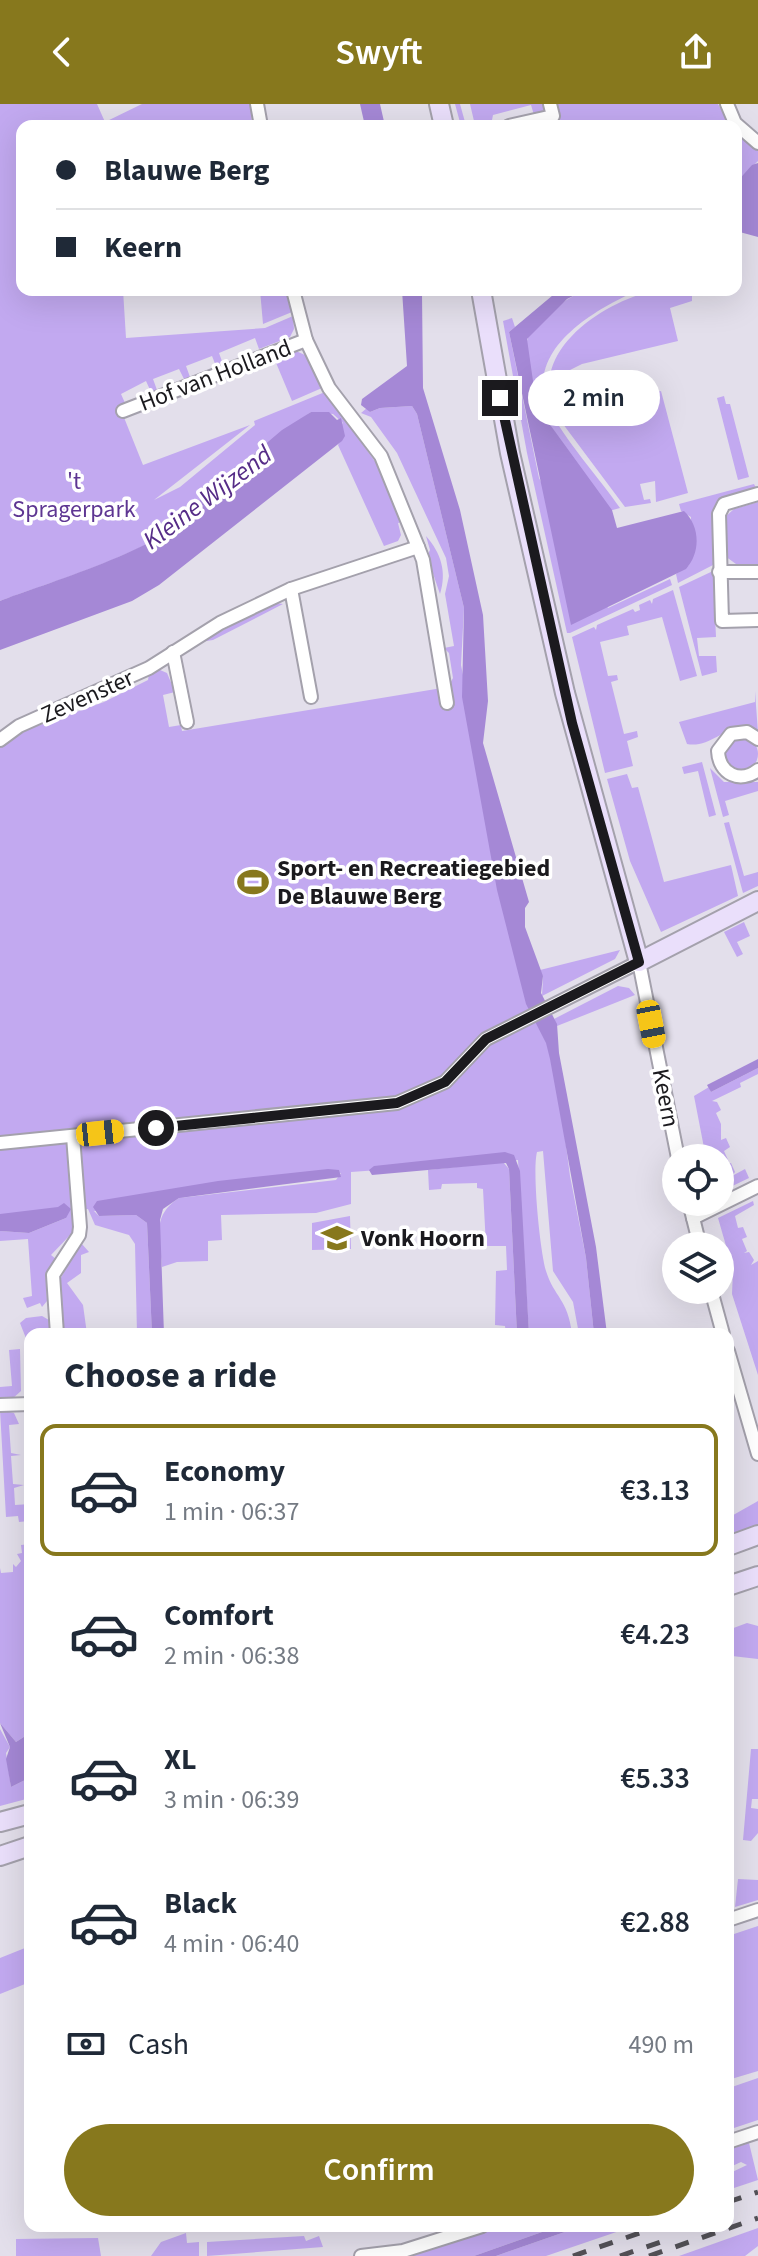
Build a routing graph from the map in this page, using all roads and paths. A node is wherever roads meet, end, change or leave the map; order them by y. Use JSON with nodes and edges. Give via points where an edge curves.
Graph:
{"nodes":[{"id":1,"x":550,"y":104,"type":"edge"},
{"id":2,"x":535,"y":120,"type":"edge"},
{"id":3,"x":742,"y":129,"type":"edge"},
{"id":4,"x":758,"y":143,"type":"edge"},
{"id":5,"x":295,"y":296,"type":"edge"},
{"id":6,"x":482,"y":296,"type":"edge"},
{"id":7,"x":306,"y":340,"type":"junction"},
{"id":8,"x":123,"y":411,"type":"dead end"},
{"id":9,"x":758,"y":494,"type":"edge"},
{"id":10,"x":418,"y":547,"type":"junction"},
{"id":11,"x":719,"y":572,"type":"junction"},
{"id":12,"x":758,"y":572,"type":"edge"},
{"id":13,"x":291,"y":589,"type":"junction"},
{"id":14,"x":758,"y":620,"type":"edge"},
{"id":15,"x":173,"y":652,"type":"junction"},
{"id":16,"x":311,"y":697,"type":"dead end"},
{"id":17,"x":447,"y":703,"type":"dead end"},
{"id":18,"x":187,"y":722,"type":"dead end"},
{"id":19,"x":758,"y":739,"type":"edge"},
{"id":20,"x":0,"y":740,"type":"edge"},
{"id":21,"x":758,"y":770,"type":"edge"},
{"id":22,"x":758,"y":901,"type":"edge"},
{"id":23,"x":639,"y":962,"type":"junction"},
{"id":24,"x":73,"y":1136,"type":"junction"},
{"id":25,"x":0,"y":1143,"type":"edge"},
{"id":26,"x":675,"y":1144,"type":"edge"},
{"id":27,"x":758,"y":1186,"type":"edge"},
{"id":28,"x":693,"y":1218,"type":"joint"},
{"id":29,"x":696,"y":1232,"type":"edge"},
{"id":30,"x":715,"y":1304,"type":"edge"},
{"id":31,"x":57,"y":1328,"type":"edge"},
{"id":32,"x":721,"y":1328,"type":"edge"},
{"id":33,"x":734,"y":1372,"type":"edge"},
{"id":34,"x":24,"y":1404,"type":"edge"},
{"id":35,"x":0,"y":1405,"type":"edge"},
{"id":36,"x":758,"y":1454,"type":"edge"},
{"id":37,"x":758,"y":1535,"type":"edge"},
{"id":38,"x":734,"y":1544,"type":"edge"},
{"id":39,"x":758,"y":1576,"type":"edge"},
{"id":40,"x":734,"y":1584,"type":"edge"},
{"id":41,"x":24,"y":1816,"type":"edge"},
{"id":42,"x":0,"y":1822,"type":"edge"},
{"id":43,"x":24,"y":1848,"type":"edge"},
{"id":44,"x":0,"y":1856,"type":"edge"},
{"id":45,"x":758,"y":1910,"type":"edge"},
{"id":46,"x":734,"y":1918,"type":"edge"},
{"id":47,"x":758,"y":2132,"type":"edge"},
{"id":48,"x":734,"y":2140,"type":"edge"},
{"id":49,"x":463,"y":2232,"type":"edge"},
{"id":50,"x":361,"y":2256,"type":"edge"}],
"edges":[{"from":1,"to":2,"type":"street","via":[[553,116]]},
{"from":3,"to":4,"type":"street"},
{"from":5,"to":7,"type":"street","name":"Hof van Holland"},
{"from":6,"to":23,"type":"street","name":"Keern","via":[[510,453],[565,693]]},
{"from":7,"to":8,"type":"street","name":"Hof van Holland"},
{"from":7,"to":10,"type":"street","name":"Hof van Holland","via":[[329,388],[381,456]]},
{"from":9,"to":11,"type":"street","via":[[721,509]]},
{"from":10,"to":13,"type":"street","name":"Zevenster"},
{"from":10,"to":17,"type":"street"},
{"from":11,"to":12,"type":"street"},
{"from":11,"to":14,"type":"street","via":[[722,621]]},
{"from":13,"to":15,"type":"street","name":"Zevenster"},
{"from":13,"to":16,"type":"street"},
{"from":15,"to":18,"type":"street"},
{"from":15,"to":20,"type":"street","name":"Zevenster"},
{"from":19,"to":21,"type":"street","via":[[747,732],[731,734],[718,754],[732,775],[746,777]]},
{"from":22,"to":23,"type":"street"},
{"from":23,"to":24,"type":"street","via":[[486,1039],[445,1082],[397,1103]]},
{"from":23,"to":26,"type":"street","name":"Keern"},
{"from":24,"to":25,"type":"street"},
{"from":24,"to":31,"type":"street","via":[[79,1235],[53,1275]]},
{"from":27,"to":28,"type":"street"},
{"from":28,"to":29,"type":"street"},
{"from":30,"to":32,"type":"street"},
{"from":33,"to":36,"type":"street"},
{"from":34,"to":35,"type":"street"},
{"from":37,"to":38,"type":"street"},
{"from":39,"to":40,"type":"street"},
{"from":41,"to":42,"type":"street"},
{"from":43,"to":44,"type":"street"},
{"from":45,"to":46,"type":"street"},
{"from":47,"to":48,"type":"street"},
{"from":49,"to":50,"type":"street","via":[[403,2251]]}]}
